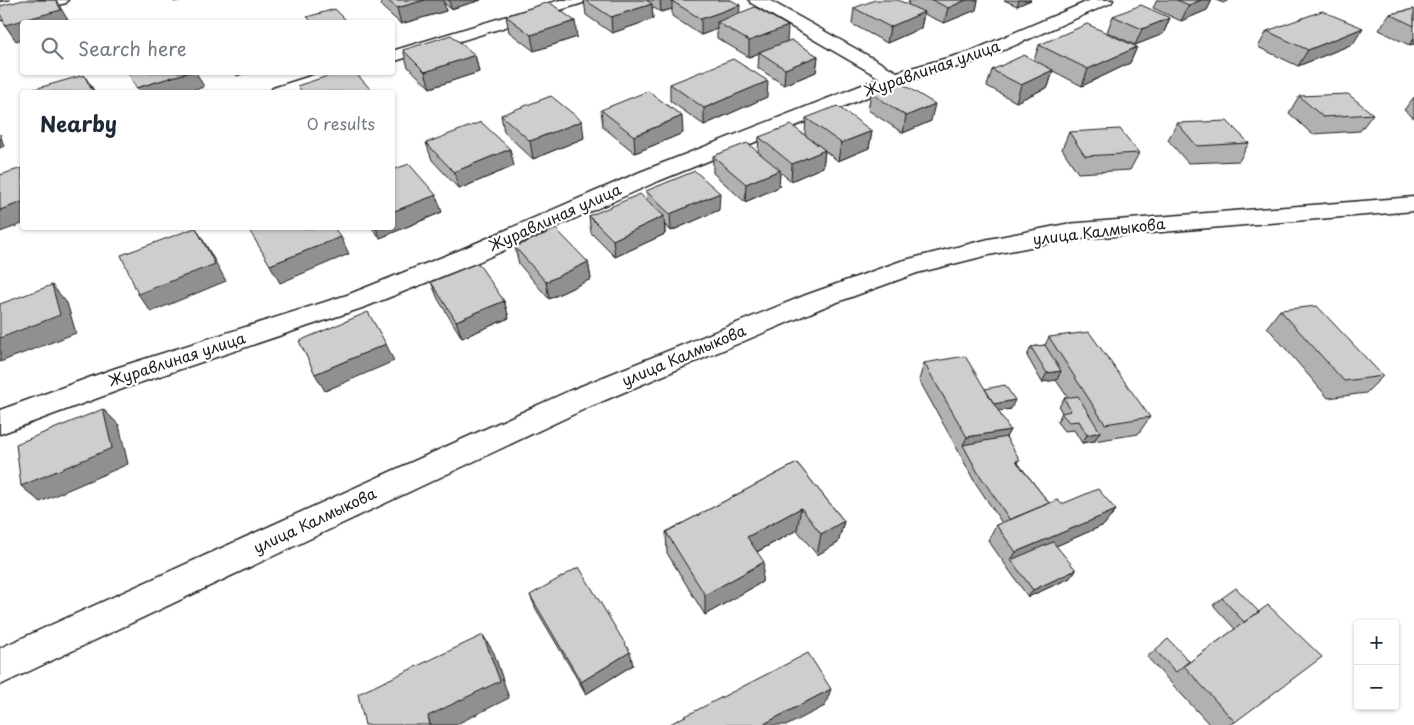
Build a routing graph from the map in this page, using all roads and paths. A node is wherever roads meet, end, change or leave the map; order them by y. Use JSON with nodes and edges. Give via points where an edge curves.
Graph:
{"nodes":[{"id":1,"x":60,"y":0,"type":"edge"},
{"id":2,"x":577,"y":0,"type":"edge"},
{"id":3,"x":757,"y":0,"type":"edge"},
{"id":4,"x":1105,"y":0,"type":"edge"},
{"id":5,"x":0,"y":15,"type":"edge"},
{"id":6,"x":395,"y":57,"type":"edge"},
{"id":7,"x":334,"y":75,"type":"edge"},
{"id":8,"x":894,"y":79,"type":"junction"},
{"id":9,"x":286,"y":90,"type":"edge"},
{"id":10,"x":1414,"y":204,"type":"edge"},
{"id":11,"x":0,"y":422,"type":"edge"},
{"id":12,"x":0,"y":667,"type":"edge"}],
"edges":[{"from":1,"to":5,"type":"street"},
{"from":2,"to":6,"type":"street"},
{"from":3,"to":8,"type":"street"},
{"from":4,"to":8,"type":"street","name":"Журавлиная улица","via":[[975,56]]},
{"from":7,"to":9,"type":"street"},
{"from":8,"to":11,"type":"street","name":"Журавлиная улица","via":[[648,177],[469,256],[356,300],[126,376]]},
{"from":10,"to":12,"type":"street","name":"улица Калмыкова","via":[[1066,232],[910,266],[815,301],[579,400]]}]}
